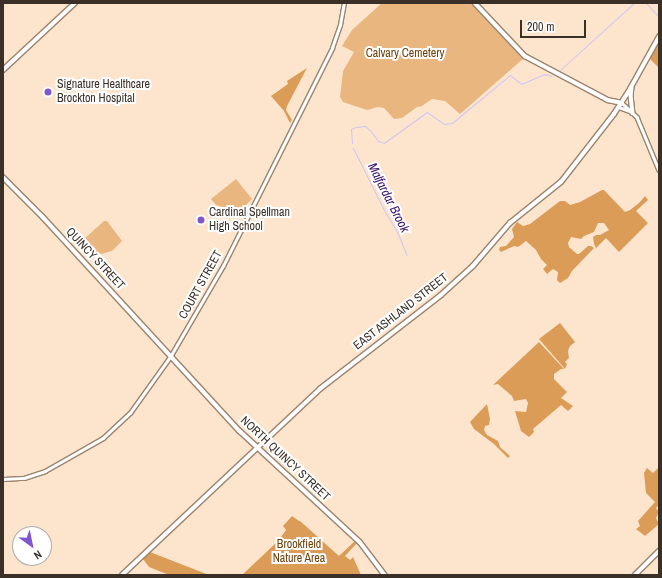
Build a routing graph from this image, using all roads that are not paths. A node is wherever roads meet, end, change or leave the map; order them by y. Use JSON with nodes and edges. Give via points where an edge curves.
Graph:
{"nodes":[{"id":1,"x":75,"y":3,"type":"edge"},
{"id":2,"x":344,"y":3,"type":"edge"},
{"id":3,"x":475,"y":3,"type":"edge"},
{"id":4,"x":659,"y":37,"type":"edge"},
{"id":5,"x":3,"y":70,"type":"edge"},
{"id":6,"x":634,"y":83,"type":"junction"},
{"id":7,"x":620,"y":105,"type":"junction"},
{"id":8,"x":634,"y":113,"type":"junction"},
{"id":9,"x":659,"y":170,"type":"edge"},
{"id":10,"x":3,"y":177,"type":"edge"},
{"id":11,"x":170,"y":357,"type":"junction"},
{"id":12,"x":256,"y":448,"type":"junction"},
{"id":13,"x":3,"y":479,"type":"edge"},
{"id":14,"x":659,"y":551,"type":"edge"},
{"id":15,"x":122,"y":575,"type":"edge"},
{"id":16,"x":385,"y":575,"type":"edge"},
{"id":17,"x":635,"y":575,"type":"edge"}],
"edges":[{"from":1,"to":5,"type":"main road"},
{"from":2,"to":11,"type":"street","name":"COURT STREET","via":[[332,48],[223,266]]},
{"from":3,"to":7,"type":"main road","via":[[525,56]]},
{"from":4,"to":6,"type":"main road","name":"EAST ASHLAND STREET"},
{"from":6,"to":7,"type":"main road","name":"EAST ASHLAND STREET"},
{"from":6,"to":8,"type":"main road","via":[[631,95]]},
{"from":7,"to":8,"type":"street"},
{"from":7,"to":12,"type":"main road","name":"EAST ASHLAND STREET","via":[[560,182],[510,223],[481,257],[448,289],[341,371]]},
{"from":8,"to":9,"type":"street"},
{"from":10,"to":11,"type":"main road","name":"QUINCY STREET","via":[[43,217]]},
{"from":11,"to":12,"type":"main road","name":"NORTH QUINCY STREET"},
{"from":11,"to":13,"type":"street","name":"COURT STREET","via":[[130,413],[103,438],[45,472],[24,478]]},
{"from":12,"to":15,"type":"main road","name":"EAST ASHLAND STREET"},
{"from":12,"to":16,"type":"main road","name":"NORTH QUINCY STREET","via":[[360,542]]},
{"from":14,"to":17,"type":"main road"}]}
